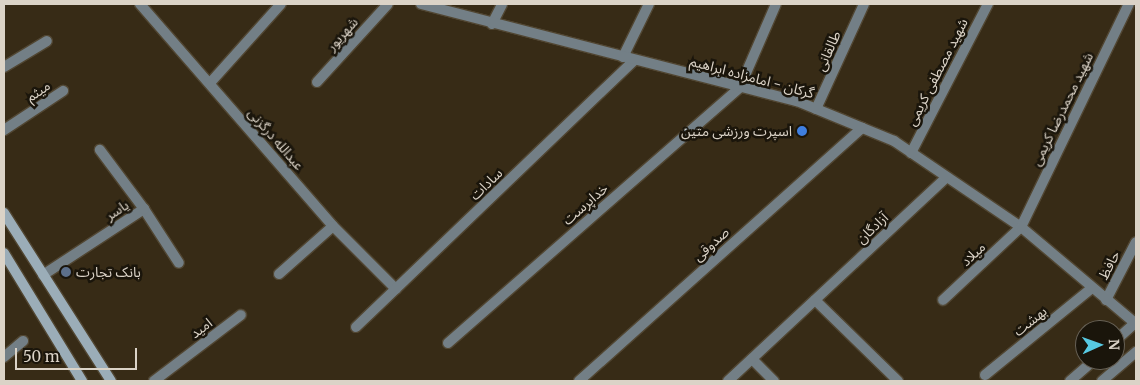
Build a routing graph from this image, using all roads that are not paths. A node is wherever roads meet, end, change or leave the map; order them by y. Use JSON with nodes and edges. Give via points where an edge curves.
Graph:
{"nodes":[{"id":1,"x":140,"y":4,"type":"edge"},
{"id":2,"x":281,"y":4,"type":"edge"},
{"id":3,"x":388,"y":4,"type":"edge"},
{"id":4,"x":421,"y":4,"type":"edge"},
{"id":5,"x":502,"y":4,"type":"edge"},
{"id":6,"x":649,"y":4,"type":"edge"},
{"id":7,"x":776,"y":4,"type":"edge"},
{"id":8,"x":864,"y":4,"type":"edge"},
{"id":9,"x":988,"y":4,"type":"edge"},
{"id":10,"x":1129,"y":4,"type":"edge"},
{"id":11,"x":492,"y":24,"type":"junction"},
{"id":12,"x":47,"y":41,"type":"dead end"},
{"id":13,"x":623,"y":57,"type":"junction"},
{"id":14,"x":634,"y":60,"type":"junction"},
{"id":15,"x":4,"y":67,"type":"edge"},
{"id":16,"x":317,"y":82,"type":"dead end"},
{"id":17,"x":210,"y":83,"type":"junction"},
{"id":18,"x":740,"y":87,"type":"junction"},
{"id":19,"x":63,"y":91,"type":"dead end"},
{"id":20,"x":816,"y":109,"type":"junction"},
{"id":21,"x":862,"y":128,"type":"junction"},
{"id":22,"x":4,"y":130,"type":"edge"},
{"id":23,"x":100,"y":150,"type":"dead end"},
{"id":24,"x":911,"y":153,"type":"junction"},
{"id":25,"x":947,"y":177,"type":"junction"},
{"id":26,"x":144,"y":209,"type":"junction"},
{"id":27,"x":4,"y":213,"type":"edge"},
{"id":28,"x":333,"y":226,"type":"junction"},
{"id":29,"x":1021,"y":227,"type":"junction"},
{"id":30,"x":1136,"y":242,"type":"edge"},
{"id":31,"x":4,"y":254,"type":"edge"},
{"id":32,"x":179,"y":263,"type":"dead end"},
{"id":33,"x":279,"y":274,"type":"dead end"},
{"id":34,"x":43,"y":275,"type":"junction"},
{"id":35,"x":1092,"y":288,"type":"junction"},
{"id":36,"x":396,"y":290,"type":"junction"},
{"id":37,"x":815,"y":300,"type":"junction"},
{"id":38,"x":943,"y":300,"type":"dead end"},
{"id":39,"x":1106,"y":300,"type":"junction"},
{"id":40,"x":241,"y":315,"type":"dead end"},
{"id":41,"x":1135,"y":324,"type":"edge"},
{"id":42,"x":356,"y":327,"type":"dead end"},
{"id":43,"x":1125,"y":332,"type":"edge"},
{"id":44,"x":23,"y":341,"type":"dead end"},
{"id":45,"x":448,"y":342,"type":"dead end"},
{"id":46,"x":1136,"y":352,"type":"edge"},
{"id":47,"x":4,"y":357,"type":"edge"},
{"id":48,"x":752,"y":359,"type":"junction"},
{"id":49,"x":1083,"y":370,"type":"edge"},
{"id":50,"x":985,"y":375,"type":"dead end"},
{"id":51,"x":82,"y":381,"type":"edge"},
{"id":52,"x":111,"y":381,"type":"edge"},
{"id":53,"x":154,"y":381,"type":"edge"},
{"id":54,"x":579,"y":381,"type":"edge"},
{"id":55,"x":728,"y":381,"type":"edge"},
{"id":56,"x":774,"y":381,"type":"edge"},
{"id":57,"x":898,"y":381,"type":"edge"},
{"id":58,"x":1070,"y":381,"type":"edge"},
{"id":59,"x":1102,"y":381,"type":"edge"}],
"edges":[{"from":1,"to":17,"type":"street","name":"عبدالله درگزنی"},
{"from":2,"to":17,"type":"street"},
{"from":3,"to":16,"type":"street","name":"شهریور"},
{"from":4,"to":11,"type":"street","name":"گرکان - امامزاده ابراهیم"},
{"from":5,"to":11,"type":"street"},
{"from":6,"to":13,"type":"street"},
{"from":7,"to":18,"type":"street"},
{"from":8,"to":20,"type":"street","name":"طالقانی"},
{"from":9,"to":24,"type":"street","name":"شهید مصطفی کریمی"},
{"from":10,"to":29,"type":"street","name":"شهید محمدرضا کریمی"},
{"from":11,"to":13,"type":"street","name":"گرکان - امامزاده ابراهیم"},
{"from":12,"to":15,"type":"street"},
{"from":13,"to":14,"type":"street","name":"گرکان - امامزاده ابراهیم"},
{"from":14,"to":18,"type":"street","name":"گرکان - امامزاده ابراهیم"},
{"from":14,"to":36,"type":"street","name":"سادات"},
{"from":17,"to":28,"type":"street","name":"عبدالله درگزنی"},
{"from":18,"to":20,"type":"street","name":"گرکان - امامزاده ابراهیم"},
{"from":18,"to":45,"type":"street","name":"خداپرست"},
{"from":19,"to":22,"type":"street","name":"میثم"},
{"from":20,"to":21,"type":"street","name":"گرکان - امامزاده ابراهیم"},
{"from":21,"to":24,"type":"street","name":"گرکان - امامزاده ابراهیم","via":[[894,141]]},
{"from":21,"to":54,"type":"street","name":"صدوقی"},
{"from":23,"to":26,"type":"street","name":"یاسر"},
{"from":24,"to":25,"type":"street","name":"گرکان - امامزاده ابراهیم"},
{"from":25,"to":29,"type":"street","name":"گرکان - امامزاده ابراهیم"},
{"from":25,"to":37,"type":"street","name":"آزادگان"},
{"from":26,"to":32,"type":"street"},
{"from":26,"to":34,"type":"street","name":"یاسر"},
{"from":27,"to":34,"type":"main road"},
{"from":28,"to":33,"type":"street"},
{"from":28,"to":36,"type":"street","name":"عبدالله درگزنی"},
{"from":29,"to":35,"type":"street","name":"گرکان - امامزاده ابراهیم"},
{"from":29,"to":38,"type":"street","name":"میلاد"},
{"from":30,"to":39,"type":"street","name":"حافظ"},
{"from":31,"to":51,"type":"main road"},
{"from":34,"to":52,"type":"main road"},
{"from":35,"to":39,"type":"street","name":"گرکان - امامزاده ابراهیم"},
{"from":35,"to":50,"type":"street","name":"بهشت"},
{"from":36,"to":42,"type":"street","name":"سادات"},
{"from":37,"to":48,"type":"street","name":"آزادگان"},
{"from":37,"to":57,"type":"street"},
{"from":39,"to":41,"type":"street","name":"گرکان - امامزاده ابراهیم"},
{"from":40,"to":53,"type":"street","name":"امید"},
{"from":41,"to":43,"type":"street"},
{"from":44,"to":47,"type":"street"},
{"from":46,"to":59,"type":"street"},
{"from":48,"to":55,"type":"street","name":"آزادگان"},
{"from":48,"to":56,"type":"street"},
{"from":49,"to":58,"type":"street"}]}
